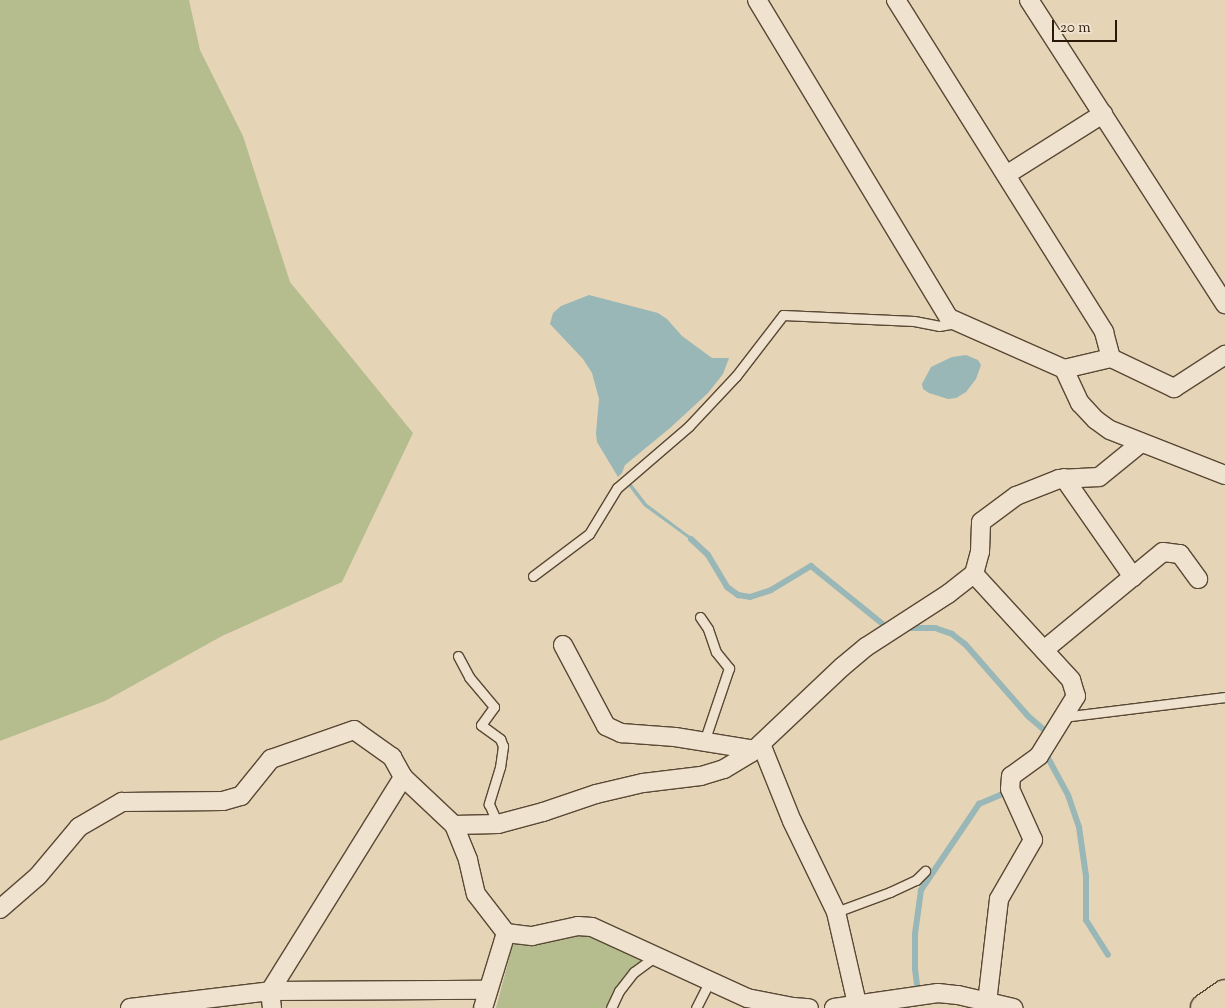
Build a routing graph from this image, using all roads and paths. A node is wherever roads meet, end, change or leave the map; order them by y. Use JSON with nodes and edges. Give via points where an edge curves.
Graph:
{"nodes":[{"id":1,"x":757,"y":0,"type":"edge"},
{"id":2,"x":896,"y":0,"type":"edge"},
{"id":3,"x":1029,"y":0,"type":"edge"},
{"id":4,"x":1103,"y":114,"type":"junction"},
{"id":5,"x":1006,"y":175,"type":"junction"},
{"id":6,"x":1225,"y":304,"type":"edge"},
{"id":7,"x":958,"y":323,"type":"junction"},
{"id":8,"x":1225,"y":355,"type":"edge"},
{"id":9,"x":1111,"y":358,"type":"junction"},
{"id":10,"x":1064,"y":370,"type":"junction"},
{"id":11,"x":1141,"y":443,"type":"junction"},
{"id":12,"x":1225,"y":475,"type":"edge"},
{"id":13,"x":1064,"y":478,"type":"junction"},
{"id":14,"x":974,"y":574,"type":"junction"},
{"id":15,"x":533,"y":576,"type":"dead end"},
{"id":16,"x":1132,"y":577,"type":"junction"},
{"id":17,"x":1198,"y":579,"type":"dead end"},
{"id":18,"x":700,"y":617,"type":"dead end"},
{"id":19,"x":563,"y":645,"type":"dead end"},
{"id":20,"x":1044,"y":650,"type":"junction"},
{"id":21,"x":458,"y":656,"type":"dead end"},
{"id":22,"x":1225,"y":697,"type":"edge"},
{"id":23,"x":1063,"y":717,"type":"junction"},
{"id":24,"x":704,"y":742,"type":"junction"},
{"id":25,"x":758,"y":747,"type":"junction"},
{"id":26,"x":403,"y":777,"type":"junction"},
{"id":27,"x":498,"y":824,"type":"junction"},
{"id":28,"x":454,"y":825,"type":"junction"},
{"id":29,"x":925,"y":871,"type":"dead end"},
{"id":30,"x":0,"y":909,"type":"edge"},
{"id":31,"x":836,"y":912,"type":"junction"},
{"id":32,"x":506,"y":933,"type":"junction"},
{"id":33,"x":655,"y":958,"type":"junction"},
{"id":34,"x":709,"y":982,"type":"junction"},
{"id":35,"x":487,"y":990,"type":"junction"},
{"id":36,"x":1225,"y":994,"type":"edge"},
{"id":37,"x":271,"y":999,"type":"edge"},
{"id":38,"x":938,"y":1000,"type":"edge"},
{"id":39,"x":987,"y":1002,"type":"junction"},
{"id":40,"x":742,"y":1003,"type":"edge"},
{"id":41,"x":857,"y":1004,"type":"junction"},
{"id":42,"x":779,"y":1006,"type":"edge"},
{"id":43,"x":130,"y":1008,"type":"edge"},
{"id":44,"x":483,"y":1008,"type":"edge"},
{"id":45,"x":611,"y":1008,"type":"edge"},
{"id":46,"x":696,"y":1008,"type":"edge"},
{"id":47,"x":809,"y":1008,"type":"edge"},
{"id":48,"x":834,"y":1008,"type":"edge"},
{"id":49,"x":1013,"y":1008,"type":"edge"},
{"id":50,"x":1205,"y":1008,"type":"edge"}],
"edges":[{"from":1,"to":7,"type":"street","via":[[949,318]]},
{"from":2,"to":5,"type":"street"},
{"from":3,"to":4,"type":"street"},
{"from":4,"to":5,"type":"street"},
{"from":4,"to":6,"type":"street"},
{"from":5,"to":9,"type":"street","via":[[1104,332]]},
{"from":7,"to":10,"type":"street"},
{"from":7,"to":15,"type":"lane","via":[[939,326],[914,321],[783,315],[736,376],[689,426],[617,488],[589,534]]},
{"from":8,"to":9,"type":"street","via":[[1174,388]]},
{"from":9,"to":10,"type":"street"},
{"from":10,"to":11,"type":"street","via":[[1080,403],[1096,420],[1110,430]]},
{"from":11,"to":12,"type":"street"},
{"from":11,"to":13,"type":"street","via":[[1099,477]]},
{"from":13,"to":14,"type":"street","via":[[1016,496],[981,522],[980,552]]},
{"from":13,"to":16,"type":"street"},
{"from":14,"to":20,"type":"street"},
{"from":14,"to":25,"type":"street","via":[[866,647]]},
{"from":16,"to":17,"type":"street","via":[[1164,552],[1180,554]]},
{"from":16,"to":20,"type":"street"},
{"from":18,"to":24,"type":"lane","via":[[716,652],[729,668]]},
{"from":19,"to":24,"type":"street","via":[[606,726],[621,734]]},
{"from":20,"to":23,"type":"street","via":[[1072,680],[1076,696]]},
{"from":21,"to":27,"type":"lane","via":[[469,677],[494,708],[480,725],[500,739],[504,746],[489,804]]},
{"from":22,"to":23,"type":"lane"},
{"from":23,"to":39,"type":"street","via":[[1040,756],[1011,776],[1010,789],[1033,840],[999,899]]},
{"from":24,"to":25,"type":"street"},
{"from":25,"to":27,"type":"street","via":[[724,769],[701,776],[624,787]]},
{"from":25,"to":31,"type":"street"},
{"from":26,"to":28,"type":"street"},
{"from":26,"to":30,"type":"street","via":[[392,757],[354,730],[271,759],[241,796],[223,801],[122,802],[79,826],[38,876]]},
{"from":26,"to":37,"type":"street"},
{"from":27,"to":28,"type":"street"},
{"from":28,"to":32,"type":"street","via":[[468,860],[476,894]]},
{"from":29,"to":31,"type":"lane","via":[[916,880],[890,892]]},
{"from":31,"to":41,"type":"street"},
{"from":32,"to":33,"type":"street","via":[[532,936],[578,926],[592,927]]},
{"from":32,"to":35,"type":"street"},
{"from":33,"to":34,"type":"street"},
{"from":33,"to":45,"type":"lane","via":[[634,972]]},
{"from":34,"to":40,"type":"street"},
{"from":34,"to":46,"type":"lane"},
{"from":35,"to":37,"type":"street"},
{"from":35,"to":44,"type":"street"},
{"from":36,"to":50,"type":"highway"},
{"from":37,"to":43,"type":"street"},
{"from":38,"to":39,"type":"street","via":[[958,995]]},
{"from":38,"to":41,"type":"street"},
{"from":39,"to":49,"type":"street"},
{"from":40,"to":42,"type":"street"},
{"from":41,"to":48,"type":"street"},
{"from":42,"to":47,"type":"street"}]}
